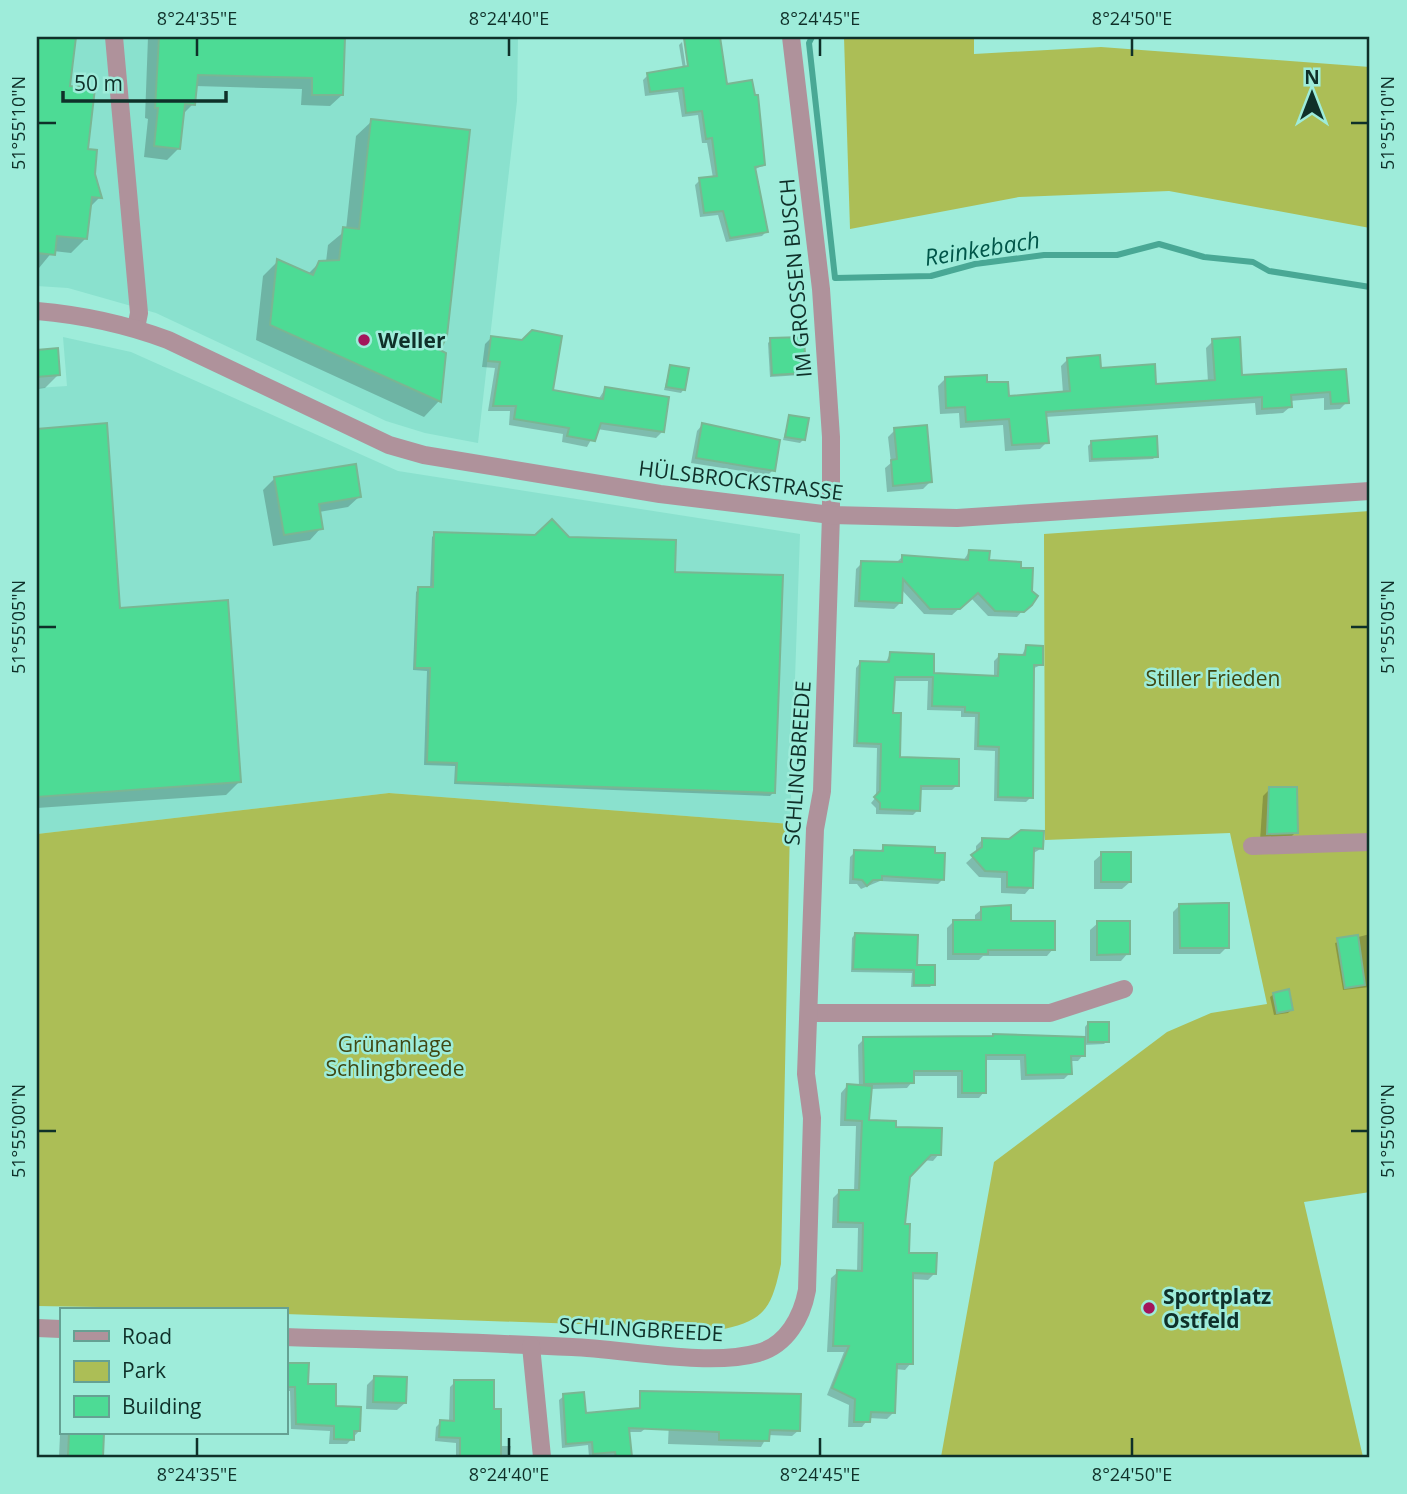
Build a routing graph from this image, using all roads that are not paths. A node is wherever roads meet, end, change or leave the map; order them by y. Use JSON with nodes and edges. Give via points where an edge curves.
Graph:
{"nodes":[{"id":1,"x":114,"y":37,"type":"edge"},
{"id":2,"x":791,"y":37,"type":"edge"},
{"id":3,"x":37,"y":311,"type":"edge"},
{"id":4,"x":136,"y":328,"type":"junction"},
{"id":5,"x":1370,"y":491,"type":"edge"},
{"id":6,"x":831,"y":516,"type":"junction"},
{"id":7,"x":1370,"y":842,"type":"edge"},
{"id":8,"x":1252,"y":846,"type":"dead end"},
{"id":9,"x":1124,"y":989,"type":"dead end"},
{"id":10,"x":809,"y":1013,"type":"junction"},
{"id":11,"x":37,"y":1328,"type":"edge"},
{"id":12,"x":60,"y":1329,"type":"edge"},
{"id":13,"x":287,"y":1337,"type":"edge"},
{"id":14,"x":531,"y":1346,"type":"junction"},
{"id":15,"x":542,"y":1457,"type":"edge"}],
"edges":[{"from":1,"to":4,"type":"street","via":[[139,313]]},
{"from":2,"to":6,"type":"street","name":"IM GROSSEN BUSCH","via":[[821,289]]},
{"from":3,"to":4,"type":"street","name":"HÜLSBROCKSTRASSE"},
{"from":4,"to":6,"type":"street","name":"HÜLSBROCKSTRASSE","via":[[389,445],[424,455],[660,494]]},
{"from":5,"to":6,"type":"street","name":"HÜLSBROCKSTRASSE","via":[[957,518]]},
{"from":6,"to":10,"type":"street","name":"SCHLINGBREEDE"},
{"from":7,"to":8,"type":"street"},
{"from":9,"to":10,"type":"street","via":[[1050,1013]]},
{"from":10,"to":14,"type":"street","name":"SCHLINGBREEDE","via":[[806,1073],[812,1118],[807,1290],[803,1314],[788,1333],[760,1353],[730,1357]]},
{"from":11,"to":12,"type":"street"},
{"from":13,"to":14,"type":"street","name":"SCHLINGBREEDE"},
{"from":14,"to":15,"type":"street"}]}
